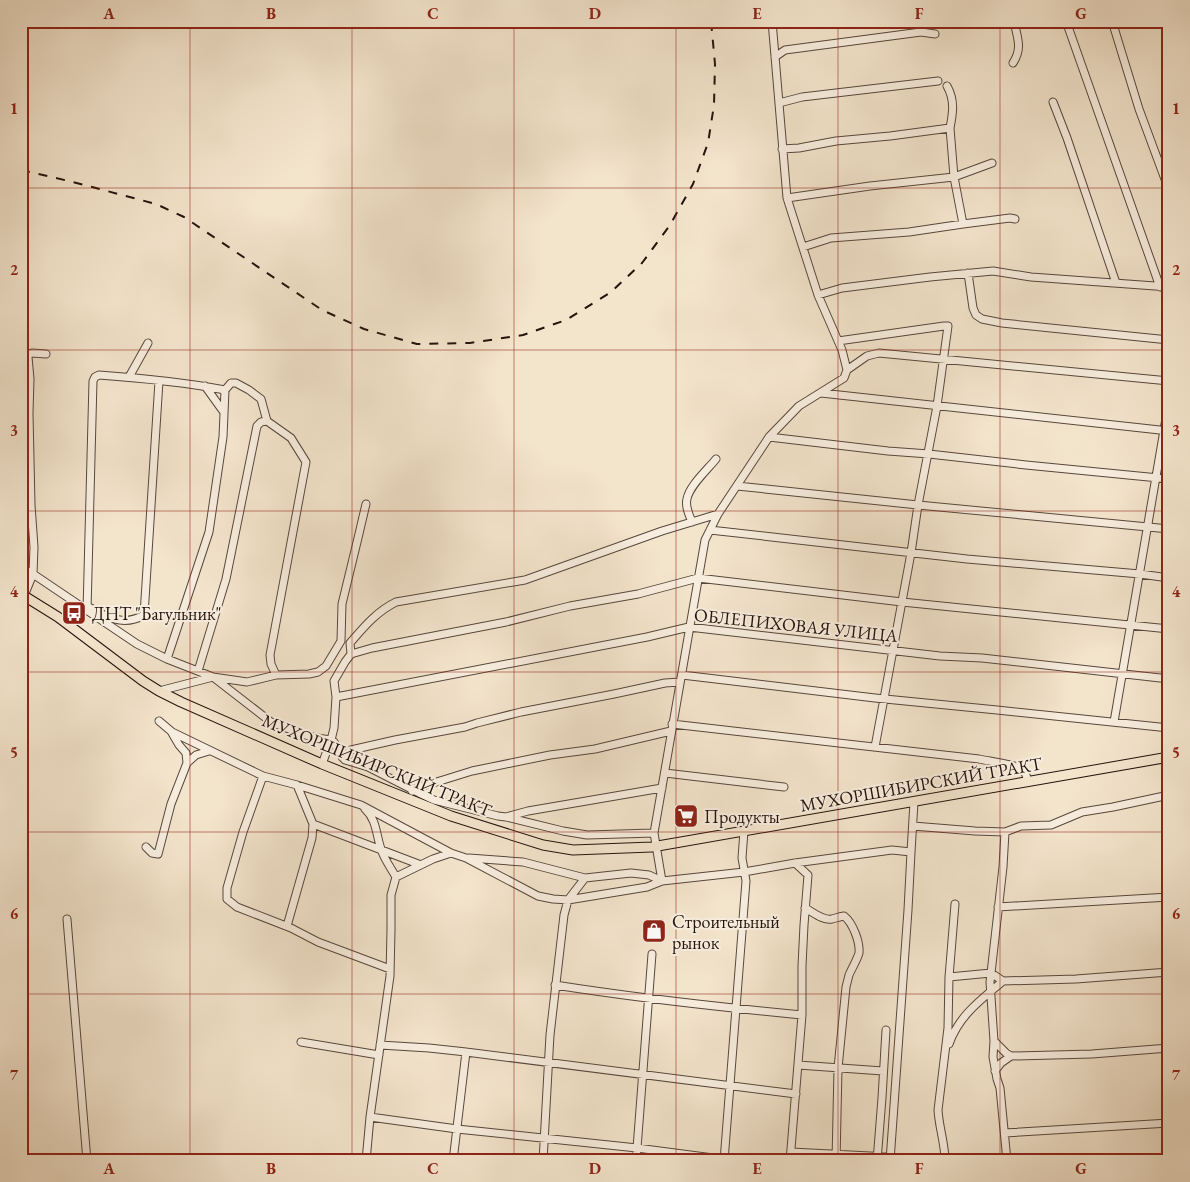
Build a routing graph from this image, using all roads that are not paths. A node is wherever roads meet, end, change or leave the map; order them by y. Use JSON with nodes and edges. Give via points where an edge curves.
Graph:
{"nodes":[{"id":1,"x":772,"y":21,"type":"edge"},
{"id":2,"x":1014,"y":21,"type":"edge"},
{"id":3,"x":1066,"y":21,"type":"edge"},
{"id":4,"x":1112,"y":21,"type":"edge"},
{"id":5,"x":935,"y":34,"type":"dead end"},
{"id":6,"x":775,"y":57,"type":"junction"},
{"id":7,"x":1013,"y":63,"type":"dead end"},
{"id":8,"x":938,"y":80,"type":"dead end"},
{"id":9,"x":947,"y":86,"type":"dead end"},
{"id":10,"x":1053,"y":102,"type":"dead end"},
{"id":11,"x":779,"y":103,"type":"junction"},
{"id":12,"x":950,"y":128,"type":"junction"},
{"id":13,"x":782,"y":149,"type":"junction"},
{"id":14,"x":992,"y":163,"type":"dead end"},
{"id":15,"x":954,"y":177,"type":"junction"},
{"id":16,"x":1169,"y":190,"type":"edge"},
{"id":17,"x":787,"y":198,"type":"junction"},
{"id":18,"x":1015,"y":219,"type":"dead end"},
{"id":19,"x":964,"y":224,"type":"junction"},
{"id":20,"x":803,"y":247,"type":"junction"},
{"id":21,"x":968,"y":273,"type":"junction"},
{"id":22,"x":1116,"y":284,"type":"junction"},
{"id":23,"x":1160,"y":287,"type":"junction"},
{"id":24,"x":1169,"y":287,"type":"edge"},
{"id":25,"x":818,"y":295,"type":"junction"},
{"id":26,"x":1169,"y":340,"type":"edge"},
{"id":27,"x":838,"y":341,"type":"junction"},
{"id":28,"x":148,"y":343,"type":"dead end"},
{"id":29,"x":46,"y":354,"type":"dead end"},
{"id":30,"x":944,"y":359,"type":"junction"},
{"id":31,"x":847,"y":370,"type":"junction"},
{"id":32,"x":130,"y":377,"type":"junction"},
{"id":33,"x":159,"y":381,"type":"junction"},
{"id":34,"x":1169,"y":381,"type":"edge"},
{"id":35,"x":205,"y":386,"type":"junction"},
{"id":36,"x":224,"y":390,"type":"junction"},
{"id":37,"x":820,"y":393,"type":"junction"},
{"id":38,"x":1169,"y":401,"type":"edge"},
{"id":39,"x":937,"y":406,"type":"junction"},
{"id":40,"x":223,"y":412,"type":"junction"},
{"id":41,"x":267,"y":421,"type":"junction"},
{"id":42,"x":1166,"y":430,"type":"edge"},
{"id":43,"x":769,"y":437,"type":"junction"},
{"id":44,"x":929,"y":454,"type":"junction"},
{"id":45,"x":716,"y":459,"type":"dead end"},
{"id":46,"x":1156,"y":477,"type":"junction"},
{"id":47,"x":1169,"y":479,"type":"edge"},
{"id":48,"x":737,"y":486,"type":"junction"},
{"id":49,"x":366,"y":504,"type":"dead end"},
{"id":50,"x":918,"y":505,"type":"junction"},
{"id":51,"x":718,"y":514,"type":"junction"},
{"id":52,"x":692,"y":522,"type":"junction"},
{"id":53,"x":1148,"y":527,"type":"junction"},
{"id":54,"x":1169,"y":529,"type":"edge"},
{"id":55,"x":710,"y":530,"type":"junction"},
{"id":56,"x":911,"y":553,"type":"junction"},
{"id":57,"x":21,"y":568,"type":"edge"},
{"id":58,"x":33,"y":574,"type":"junction"},
{"id":59,"x":1140,"y":574,"type":"junction"},
{"id":60,"x":698,"y":578,"type":"junction"},
{"id":61,"x":1169,"y":578,"type":"edge"},
{"id":62,"x":23,"y":595,"type":"edge"},
{"id":63,"x":902,"y":602,"type":"junction"},
{"id":64,"x":87,"y":608,"type":"junction"},
{"id":65,"x":1130,"y":625,"type":"junction"},
{"id":66,"x":689,"y":627,"type":"junction"},
{"id":67,"x":1169,"y":629,"type":"edge"},
{"id":68,"x":341,"y":641,"type":"junction"},
{"id":69,"x":350,"y":643,"type":"junction"},
{"id":70,"x":893,"y":650,"type":"junction"},
{"id":71,"x":351,"y":654,"type":"junction"},
{"id":72,"x":167,"y":659,"type":"junction"},
{"id":73,"x":198,"y":671,"type":"junction"},
{"id":74,"x":1123,"y":674,"type":"junction"},
{"id":75,"x":276,"y":675,"type":"junction"},
{"id":76,"x":213,"y":677,"type":"junction"},
{"id":77,"x":681,"y":678,"type":"junction"},
{"id":78,"x":1169,"y":679,"type":"edge"},
{"id":79,"x":159,"y":691,"type":"junction"},
{"id":80,"x":336,"y":697,"type":"junction"},
{"id":81,"x":883,"y":699,"type":"junction"},
{"id":82,"x":159,"y":722,"type":"dead end"},
{"id":83,"x":1114,"y":722,"type":"junction"},
{"id":84,"x":672,"y":728,"type":"junction"},
{"id":85,"x":1169,"y":728,"type":"edge"},
{"id":86,"x":172,"y":732,"type":"junction"},
{"id":87,"x":331,"y":740,"type":"junction"},
{"id":88,"x":875,"y":747,"type":"junction"},
{"id":89,"x":209,"y":751,"type":"junction"},
{"id":90,"x":342,"y":757,"type":"junction"},
{"id":91,"x":1169,"y":757,"type":"edge"},
{"id":92,"x":187,"y":764,"type":"junction"},
{"id":93,"x":322,"y":764,"type":"junction"},
{"id":94,"x":665,"y":773,"type":"junction"},
{"id":95,"x":263,"y":776,"type":"junction"},
{"id":96,"x":1028,"y":782,"type":"junction"},
{"id":97,"x":297,"y":785,"type":"junction"},
{"id":98,"x":784,"y":787,"type":"dead end"},
{"id":99,"x":662,"y":788,"type":"junction"},
{"id":100,"x":413,"y":790,"type":"junction"},
{"id":101,"x":1169,"y":795,"type":"edge"},
{"id":102,"x":408,"y":798,"type":"junction"},
{"id":103,"x":914,"y":802,"type":"junction"},
{"id":104,"x":361,"y":805,"type":"junction"},
{"id":105,"x":506,"y":817,"type":"junction"},
{"id":106,"x":312,"y":824,"type":"junction"},
{"id":107,"x":913,"y":826,"type":"junction"},
{"id":108,"x":744,"y":831,"type":"junction"},
{"id":109,"x":1005,"y":832,"type":"junction"},
{"id":110,"x":654,"y":833,"type":"junction"},
{"id":111,"x":656,"y":846,"type":"junction"},
{"id":112,"x":146,"y":847,"type":"dead end"},
{"id":113,"x":381,"y":851,"type":"junction"},
{"id":114,"x":451,"y":852,"type":"junction"},
{"id":115,"x":910,"y":852,"type":"junction"},
{"id":116,"x":466,"y":858,"type":"junction"},
{"id":117,"x":794,"y":863,"type":"junction"},
{"id":118,"x":421,"y":865,"type":"junction"},
{"id":119,"x":744,"y":872,"type":"junction"},
{"id":120,"x":396,"y":877,"type":"junction"},
{"id":121,"x":585,"y":878,"type":"junction"},
{"id":122,"x":662,"y":881,"type":"junction"},
{"id":123,"x":1169,"y":897,"type":"edge"},
{"id":124,"x":568,"y":900,"type":"junction"},
{"id":125,"x":955,"y":904,"type":"dead end"},
{"id":126,"x":998,"y":907,"type":"junction"},
{"id":127,"x":805,"y":908,"type":"junction"},
{"id":128,"x":67,"y":919,"type":"dead end"},
{"id":129,"x":287,"y":926,"type":"junction"},
{"id":130,"x":652,"y":954,"type":"dead end"},
{"id":131,"x":390,"y":969,"type":"junction"},
{"id":132,"x":1169,"y":972,"type":"edge"},
{"id":133,"x":991,"y":973,"type":"junction"},
{"id":134,"x":949,"y":977,"type":"junction"},
{"id":135,"x":1004,"y":981,"type":"junction"},
{"id":136,"x":555,"y":985,"type":"junction"},
{"id":137,"x":991,"y":991,"type":"junction"},
{"id":138,"x":649,"y":998,"type":"junction"},
{"id":139,"x":735,"y":1009,"type":"junction"},
{"id":140,"x":802,"y":1015,"type":"junction"},
{"id":141,"x":886,"y":1030,"type":"dead end"},
{"id":142,"x":994,"y":1041,"type":"junction"},
{"id":143,"x":301,"y":1042,"type":"dead end"},
{"id":144,"x":380,"y":1045,"type":"junction"},
{"id":145,"x":1169,"y":1048,"type":"edge"},
{"id":146,"x":466,"y":1052,"type":"junction"},
{"id":147,"x":379,"y":1055,"type":"junction"},
{"id":148,"x":944,"y":1056,"type":"junction"},
{"id":149,"x":1010,"y":1056,"type":"junction"},
{"id":150,"x":548,"y":1062,"type":"junction"},
{"id":151,"x":798,"y":1066,"type":"junction"},
{"id":152,"x":838,"y":1068,"type":"junction"},
{"id":153,"x":884,"y":1071,"type":"junction"},
{"id":154,"x":995,"y":1071,"type":"junction"},
{"id":155,"x":642,"y":1074,"type":"junction"},
{"id":156,"x":730,"y":1086,"type":"junction"},
{"id":157,"x":796,"y":1094,"type":"junction"},
{"id":158,"x":370,"y":1117,"type":"junction"},
{"id":159,"x":1169,"y":1123,"type":"edge"},
{"id":160,"x":456,"y":1129,"type":"junction"},
{"id":161,"x":1004,"y":1133,"type":"junction"},
{"id":162,"x":544,"y":1138,"type":"junction"},
{"id":163,"x":637,"y":1148,"type":"junction"},
{"id":164,"x":791,"y":1152,"type":"junction"},
{"id":165,"x":836,"y":1158,"type":"edge"},
{"id":166,"x":877,"y":1159,"type":"edge"},
{"id":167,"x":890,"y":1159,"type":"edge"},
{"id":168,"x":724,"y":1160,"type":"edge"},
{"id":169,"x":88,"y":1161,"type":"edge"},
{"id":170,"x":366,"y":1161,"type":"edge"},
{"id":171,"x":453,"y":1161,"type":"edge"},
{"id":172,"x":543,"y":1161,"type":"edge"},
{"id":173,"x":636,"y":1161,"type":"edge"},
{"id":174,"x":736,"y":1161,"type":"edge"},
{"id":175,"x":790,"y":1161,"type":"edge"},
{"id":176,"x":945,"y":1161,"type":"edge"},
{"id":177,"x":1007,"y":1161,"type":"edge"}],
"edges":[{"from":1,"to":6,"type":"street"},
{"from":2,"to":7,"type":"street","via":[[1019,49]]},
{"from":3,"to":23,"type":"street"},
{"from":4,"to":16,"type":"street","via":[[1139,109]]},
{"from":5,"to":6,"type":"street","via":[[921,32],[785,50]]},
{"from":6,"to":11,"type":"street"},
{"from":8,"to":11,"type":"street","via":[[802,97]]},
{"from":9,"to":12,"type":"street","via":[[952,94]]},
{"from":10,"to":22,"type":"street"},
{"from":11,"to":13,"type":"street"},
{"from":12,"to":13,"type":"street"},
{"from":12,"to":15,"type":"street"},
{"from":13,"to":17,"type":"street"},
{"from":14,"to":15,"type":"street"},
{"from":15,"to":17,"type":"street"},
{"from":15,"to":19,"type":"street"},
{"from":17,"to":20,"type":"street"},
{"from":18,"to":19,"type":"street"},
{"from":19,"to":20,"type":"street","via":[[831,238]]},
{"from":20,"to":25,"type":"street"},
{"from":21,"to":22,"type":"street","via":[[993,270],[1031,277]]},
{"from":21,"to":25,"type":"street","via":[[842,288]]},
{"from":21,"to":26,"type":"street","via":[[976,315],[982,319]]},
{"from":22,"to":23,"type":"street"},
{"from":23,"to":24,"type":"street"},
{"from":25,"to":27,"type":"street"},
{"from":27,"to":30,"type":"street","via":[[948,326]]},
{"from":27,"to":31,"type":"street"},
{"from":28,"to":32,"type":"street"},
{"from":29,"to":58,"type":"street","via":[[32,353],[28,356]]},
{"from":30,"to":31,"type":"street","via":[[880,353],[867,356]]},
{"from":30,"to":34,"type":"street"},
{"from":30,"to":39,"type":"street"},
{"from":31,"to":37,"type":"street","via":[[844,378]]},
{"from":32,"to":33,"type":"street"},
{"from":32,"to":64,"type":"street","via":[[99,375],[93,380]]},
{"from":33,"to":35,"type":"street"},
{"from":33,"to":64,"type":"street","via":[[144,615],[124,621]]},
{"from":35,"to":36,"type":"street"},
{"from":35,"to":40,"type":"street"},
{"from":36,"to":40,"type":"street"},
{"from":36,"to":41,"type":"street","via":[[231,383],[236,383],[249,390],[261,399]]},
{"from":37,"to":39,"type":"street"},
{"from":37,"to":43,"type":"street","via":[[799,406]]},
{"from":38,"to":42,"type":"street"},
{"from":39,"to":42,"type":"street"},
{"from":39,"to":44,"type":"street"},
{"from":40,"to":72,"type":"street","via":[[223,437],[209,532]]},
{"from":41,"to":73,"type":"street","via":[[258,426],[226,579]]},
{"from":41,"to":75,"type":"street","via":[[291,438],[306,462],[270,655]]},
{"from":42,"to":46,"type":"street"},
{"from":43,"to":44,"type":"street"},
{"from":43,"to":48,"type":"street"},
{"from":44,"to":46,"type":"street"},
{"from":44,"to":50,"type":"street"},
{"from":45,"to":52,"type":"street","via":[[689,492],[686,500]]},
{"from":46,"to":47,"type":"street"},
{"from":46,"to":53,"type":"street"},
{"from":48,"to":50,"type":"street"},
{"from":48,"to":51,"type":"street"},
{"from":49,"to":68,"type":"street","via":[[342,604]]},
{"from":50,"to":53,"type":"street"},
{"from":50,"to":56,"type":"street"},
{"from":51,"to":52,"type":"street"},
{"from":51,"to":55,"type":"street"},
{"from":52,"to":69,"type":"street","via":[[525,580],[396,602],[374,617]]},
{"from":53,"to":54,"type":"street"},
{"from":53,"to":59,"type":"street"},
{"from":55,"to":56,"type":"street"},
{"from":55,"to":60,"type":"street"},
{"from":56,"to":59,"type":"street"},
{"from":56,"to":63,"type":"street"},
{"from":57,"to":58,"type":"street"},
{"from":58,"to":62,"type":"street"},
{"from":58,"to":64,"type":"street"},
{"from":59,"to":61,"type":"street"},
{"from":59,"to":65,"type":"street"},
{"from":60,"to":63,"type":"street"},
{"from":60,"to":66,"type":"street"},
{"from":60,"to":71,"type":"street","via":[[638,594]]},
{"from":62,"to":79,"type":"main road","name":"МУХОРШИБИРСКИЙ ТРАКТ"},
{"from":63,"to":65,"type":"street"},
{"from":63,"to":70,"type":"street"},
{"from":64,"to":72,"type":"street","via":[[137,644]]},
{"from":65,"to":67,"type":"street"},
{"from":65,"to":74,"type":"street"},
{"from":66,"to":70,"type":"street","name":"ОБЛЕПИХОВАЯ УЛИЦА"},
{"from":66,"to":77,"type":"street"},
{"from":66,"to":80,"type":"street","name":"ОБЛЕПИХОВАЯ УЛИЦА"},
{"from":68,"to":69,"type":"street"},
{"from":68,"to":75,"type":"street","via":[[326,666],[318,672]]},
{"from":69,"to":71,"type":"street"},
{"from":70,"to":74,"type":"street","name":"ОБЛЕПИХОВАЯ УЛИЦА"},
{"from":70,"to":81,"type":"street"},
{"from":71,"to":80,"type":"street","via":[[334,681]]},
{"from":72,"to":73,"type":"street"},
{"from":73,"to":76,"type":"street"},
{"from":74,"to":78,"type":"street","name":"ОБЛЕПИХОВАЯ УЛИЦА"},
{"from":74,"to":83,"type":"street"},
{"from":75,"to":76,"type":"street","via":[[247,682]]},
{"from":76,"to":79,"type":"street"},
{"from":76,"to":87,"type":"street","via":[[270,722]]},
{"from":77,"to":81,"type":"street"},
{"from":77,"to":84,"type":"street"},
{"from":77,"to":90,"type":"street","via":[[352,750]]},
{"from":79,"to":93,"type":"main road","name":"МУХОРШИБИРСКИЙ ТРАКТ"},
{"from":80,"to":87,"type":"street"},
{"from":81,"to":83,"type":"street"},
{"from":81,"to":88,"type":"street"},
{"from":82,"to":86,"type":"street"},
{"from":83,"to":85,"type":"street"},
{"from":84,"to":88,"type":"street"},
{"from":84,"to":94,"type":"street"},
{"from":84,"to":100,"type":"street","via":[[595,749],[550,754],[472,771]]},
{"from":86,"to":89,"type":"street"},
{"from":86,"to":92,"type":"street","via":[[186,753]]},
{"from":87,"to":90,"type":"street"},
{"from":87,"to":93,"type":"street"},
{"from":88,"to":96,"type":"street","via":[[1018,766],[1023,769]]},
{"from":89,"to":92,"type":"street","via":[[196,755]]},
{"from":89,"to":95,"type":"street"},
{"from":90,"to":100,"type":"street"},
{"from":91,"to":96,"type":"main road","name":"МУХОРШИБИРСКИЙ ТРАКТ"},
{"from":92,"to":112,"type":"street","via":[[171,804],[158,854]]},
{"from":93,"to":102,"type":"main road","name":"МУХОРШИБИРСКИЙ ТРАКТ"},
{"from":94,"to":98,"type":"street"},
{"from":94,"to":99,"type":"street"},
{"from":95,"to":97,"type":"street"},
{"from":95,"to":129,"type":"street","via":[[243,832],[227,888],[227,899],[237,907]]},
{"from":96,"to":103,"type":"main road","name":"МУХОРШИБИРСКИЙ ТРАКТ"},
{"from":97,"to":104,"type":"street"},
{"from":97,"to":106,"type":"street"},
{"from":99,"to":105,"type":"street"},
{"from":99,"to":110,"type":"street"},
{"from":100,"to":102,"type":"street"},
{"from":100,"to":105,"type":"street","via":[[434,800]]},
{"from":101,"to":109,"type":"street","via":[[1082,812],[1051,825],[1021,826]]},
{"from":102,"to":111,"type":"main road","name":"МУХОРШИБИРСКИЙ ТРАКТ","via":[[451,816],[543,845],[573,850]]},
{"from":103,"to":107,"type":"street"},
{"from":103,"to":108,"type":"main road","name":"МУХОРШИБИРСКИЙ ТРАКТ"},
{"from":104,"to":113,"type":"street","via":[[375,823]]},
{"from":104,"to":114,"type":"street"},
{"from":105,"to":110,"type":"street","via":[[587,835]]},
{"from":106,"to":113,"type":"street"},
{"from":106,"to":129,"type":"street","via":[[312,838]]},
{"from":107,"to":109,"type":"street"},
{"from":107,"to":115,"type":"street"},
{"from":108,"to":111,"type":"main road","name":"МУХОРШИБИРСКИЙ ТРАКТ"},
{"from":108,"to":119,"type":"street"},
{"from":109,"to":126,"type":"street"},
{"from":110,"to":111,"type":"street"},
{"from":111,"to":122,"type":"street"},
{"from":113,"to":118,"type":"street"},
{"from":113,"to":120,"type":"street"},
{"from":114,"to":116,"type":"street"},
{"from":114,"to":118,"type":"street"},
{"from":115,"to":117,"type":"street","via":[[892,850]]},
{"from":115,"to":167,"type":"street"},
{"from":116,"to":121,"type":"street","via":[[523,862]]},
{"from":116,"to":124,"type":"street","via":[[538,896]]},
{"from":117,"to":119,"type":"street"},
{"from":117,"to":127,"type":"street","via":[[808,875]]},
{"from":118,"to":120,"type":"street"},
{"from":119,"to":122,"type":"street"},
{"from":119,"to":139,"type":"street","via":[[746,881]]},
{"from":120,"to":131,"type":"street","via":[[390,895]]},
{"from":121,"to":122,"type":"street","via":[[631,873],[649,875]]},
{"from":121,"to":124,"type":"street"},
{"from":122,"to":124,"type":"street","via":[[647,887]]},
{"from":123,"to":126,"type":"street"},
{"from":124,"to":136,"type":"street"},
{"from":125,"to":134,"type":"street"},
{"from":126,"to":133,"type":"street"},
{"from":127,"to":140,"type":"street"},
{"from":127,"to":152,"type":"street","via":[[830,920],[844,916],[849,920],[859,952],[846,987]]},
{"from":128,"to":169,"type":"street"},
{"from":129,"to":131,"type":"street","via":[[318,942]]},
{"from":130,"to":138,"type":"street"},
{"from":131,"to":144,"type":"street"},
{"from":132,"to":135,"type":"street"},
{"from":133,"to":134,"type":"street"},
{"from":133,"to":135,"type":"street"},
{"from":133,"to":137,"type":"street"},
{"from":134,"to":148,"type":"street"},
{"from":135,"to":137,"type":"street"},
{"from":136,"to":138,"type":"street"},
{"from":136,"to":150,"type":"street"},
{"from":137,"to":142,"type":"street"},
{"from":137,"to":148,"type":"street","via":[[960,1021]]},
{"from":138,"to":139,"type":"street"},
{"from":138,"to":155,"type":"street"},
{"from":139,"to":140,"type":"street"},
{"from":139,"to":156,"type":"street"},
{"from":140,"to":151,"type":"street"},
{"from":141,"to":153,"type":"street"},
{"from":142,"to":149,"type":"street"},
{"from":142,"to":154,"type":"street"},
{"from":143,"to":147,"type":"street"},
{"from":144,"to":146,"type":"street"},
{"from":144,"to":147,"type":"street"},
{"from":145,"to":149,"type":"street"},
{"from":146,"to":150,"type":"street"},
{"from":146,"to":160,"type":"street"},
{"from":147,"to":158,"type":"street"},
{"from":148,"to":176,"type":"street","via":[[938,1110]]},
{"from":149,"to":154,"type":"street"},
{"from":150,"to":155,"type":"street"},
{"from":150,"to":162,"type":"street"},
{"from":151,"to":152,"type":"street"},
{"from":151,"to":157,"type":"street"},
{"from":152,"to":153,"type":"street"},
{"from":152,"to":165,"type":"street"},
{"from":153,"to":166,"type":"street"},
{"from":154,"to":161,"type":"street","via":[[1000,1088]]},
{"from":155,"to":156,"type":"street"},
{"from":155,"to":163,"type":"street"},
{"from":156,"to":157,"type":"street"},
{"from":156,"to":168,"type":"street"},
{"from":157,"to":164,"type":"street"},
{"from":158,"to":160,"type":"street"},
{"from":158,"to":170,"type":"street"},
{"from":159,"to":161,"type":"street"},
{"from":160,"to":162,"type":"street"},
{"from":160,"to":171,"type":"street"},
{"from":161,"to":177,"type":"street"},
{"from":162,"to":163,"type":"street"},
{"from":162,"to":172,"type":"street"},
{"from":163,"to":168,"type":"street"},
{"from":163,"to":173,"type":"street"},
{"from":164,"to":165,"type":"street"},
{"from":164,"to":175,"type":"street"},
{"from":165,"to":166,"type":"street"},
{"from":166,"to":167,"type":"street"},
{"from":168,"to":174,"type":"street"}]}
